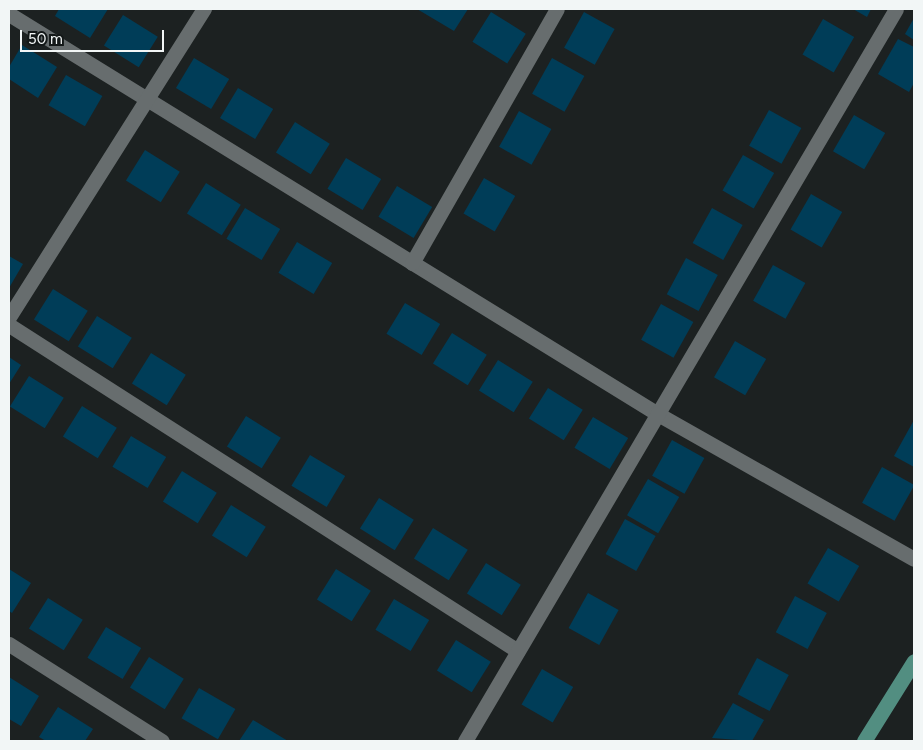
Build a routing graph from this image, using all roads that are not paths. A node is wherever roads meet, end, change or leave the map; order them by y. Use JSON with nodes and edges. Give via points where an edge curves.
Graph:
{"nodes":[{"id":1,"x":204,"y":9,"type":"edge"},
{"id":2,"x":557,"y":9,"type":"edge"},
{"id":3,"x":896,"y":9,"type":"edge"},
{"id":4,"x":9,"y":14,"type":"edge"},
{"id":5,"x":147,"y":99,"type":"junction"},
{"id":6,"x":412,"y":263,"type":"junction"},
{"id":7,"x":9,"y":317,"type":"edge"},
{"id":8,"x":9,"y":325,"type":"edge"},
{"id":9,"x":656,"y":413,"type":"junction"},
{"id":10,"x":914,"y":559,"type":"edge"},
{"id":11,"x":9,"y":644,"type":"edge"},
{"id":12,"x":518,"y":651,"type":"junction"},
{"id":13,"x":914,"y":662,"type":"edge"},
{"id":14,"x":162,"y":741,"type":"edge"},
{"id":15,"x":465,"y":741,"type":"edge"},
{"id":16,"x":864,"y":741,"type":"edge"}],
"edges":[{"from":1,"to":5,"type":"street"},
{"from":2,"to":6,"type":"street"},
{"from":3,"to":9,"type":"street"},
{"from":4,"to":5,"type":"street"},
{"from":5,"to":6,"type":"street"},
{"from":5,"to":7,"type":"street"},
{"from":6,"to":9,"type":"street"},
{"from":8,"to":12,"type":"street"},
{"from":9,"to":10,"type":"street"},
{"from":9,"to":12,"type":"street"},
{"from":11,"to":14,"type":"street"},
{"from":12,"to":15,"type":"street"},
{"from":13,"to":16,"type":"street"}]}
